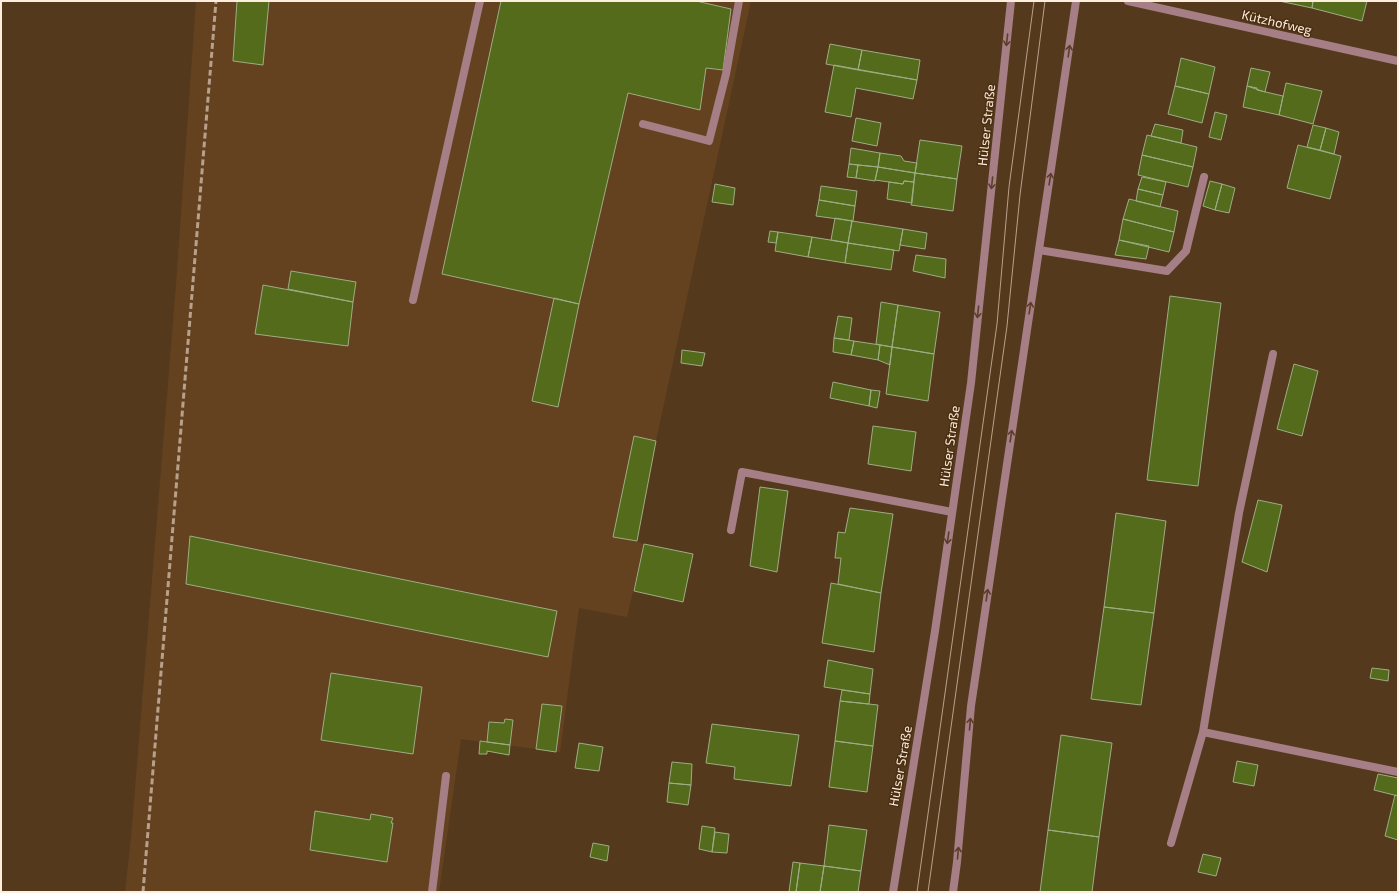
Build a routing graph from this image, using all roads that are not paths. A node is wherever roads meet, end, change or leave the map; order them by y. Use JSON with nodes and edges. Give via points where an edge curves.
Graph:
{"nodes":[{"id":1,"x":480,"y":1,"type":"edge"},
{"id":2,"x":739,"y":1,"type":"edge"},
{"id":3,"x":1011,"y":1,"type":"edge"},
{"id":4,"x":1076,"y":1,"type":"edge"},
{"id":5,"x":1128,"y":1,"type":"edge"},
{"id":6,"x":1398,"y":61,"type":"edge"},
{"id":7,"x":643,"y":124,"type":"dead end"},
{"id":8,"x":1204,"y":177,"type":"dead end"},
{"id":9,"x":1039,"y":250,"type":"junction"},
{"id":10,"x":413,"y":300,"type":"dead end"},
{"id":11,"x":1273,"y":354,"type":"dead end"},
{"id":12,"x":952,"y":512,"type":"junction"},
{"id":13,"x":731,"y":530,"type":"dead end"},
{"id":14,"x":1203,"y":732,"type":"junction"},
{"id":15,"x":1398,"y":772,"type":"edge"},
{"id":16,"x":446,"y":776,"type":"dead end"},
{"id":17,"x":1171,"y":843,"type":"dead end"},
{"id":18,"x":432,"y":892,"type":"edge"},
{"id":19,"x":893,"y":892,"type":"edge"},
{"id":20,"x":953,"y":892,"type":"edge"}],
"edges":[{"from":1,"to":10,"type":"street"},
{"from":2,"to":7,"type":"street","via":[[726,74],[709,141]]},
{"from":3,"to":12,"type":"street","name":"Hülser Straße","one_way":true,"via":[[971,383]]},
{"from":9,"to":4,"type":"street","one_way":true},
{"from":5,"to":6,"type":"street","name":"Kützhofweg"},
{"from":8,"to":9,"type":"street","via":[[1186,251],[1167,271]]},
{"from":20,"to":9,"type":"street","one_way":true,"via":[[971,706]]},
{"from":11,"to":14,"type":"street","via":[[1239,513]]},
{"from":12,"to":13,"type":"street","via":[[742,472]]},
{"from":12,"to":19,"type":"street","name":"Hülser Straße","one_way":true},
{"from":14,"to":15,"type":"street"},
{"from":14,"to":17,"type":"street"},
{"from":16,"to":18,"type":"street"}]}
